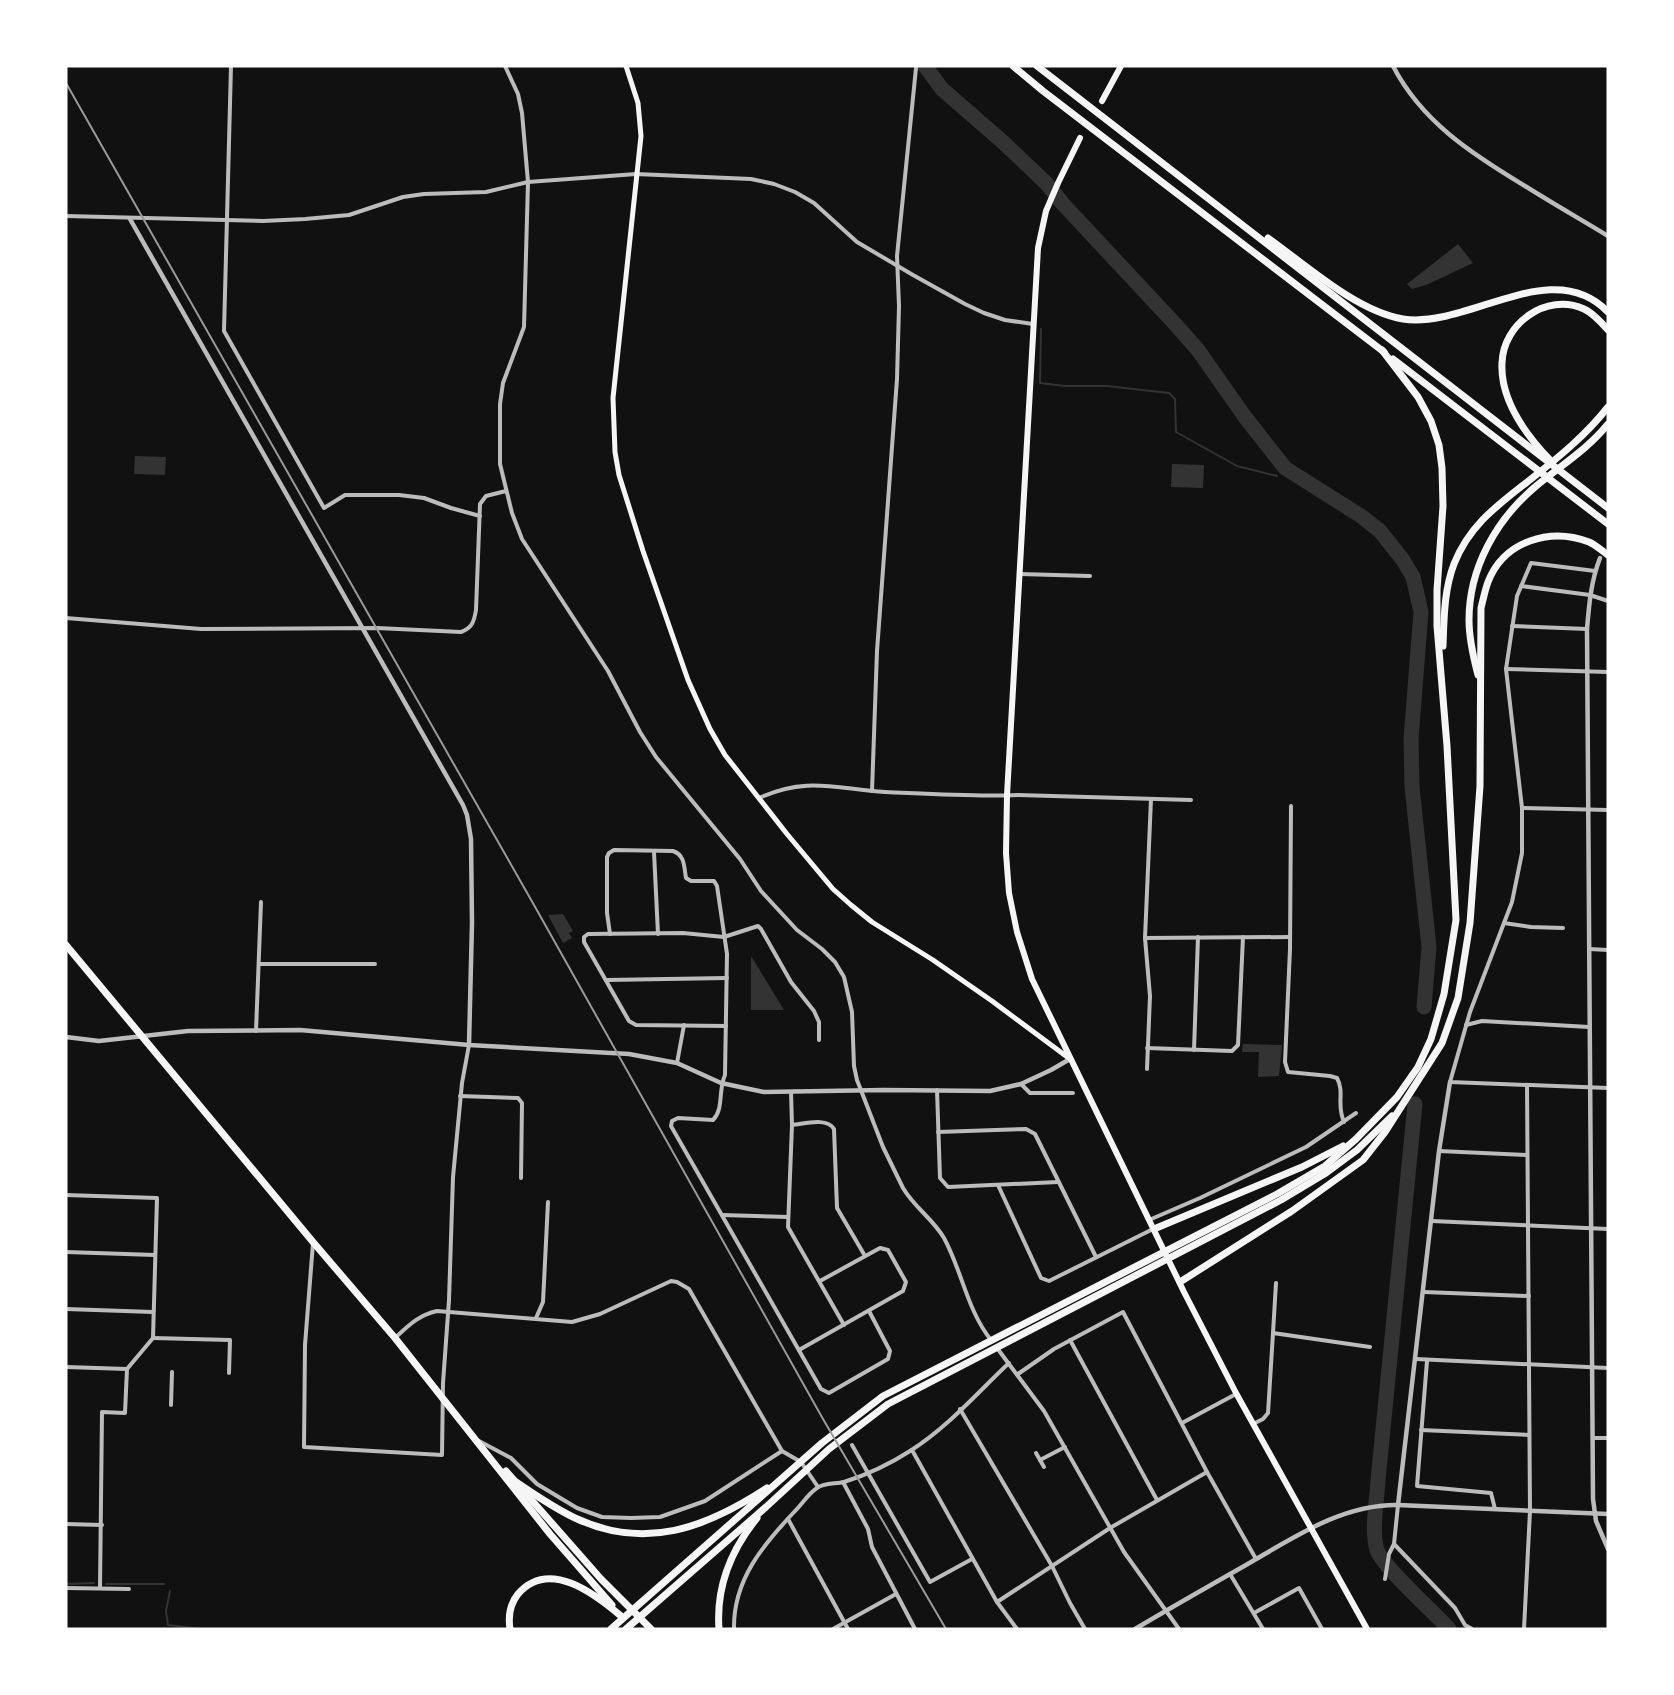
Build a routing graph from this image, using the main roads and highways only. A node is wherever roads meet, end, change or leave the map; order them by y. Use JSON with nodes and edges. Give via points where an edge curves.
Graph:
{"nodes":[{"id":1,"x":626,"y":66,"type":"edge"},
{"id":2,"x":1013,"y":66,"type":"edge"},
{"id":3,"x":1037,"y":66,"type":"edge"},
{"id":4,"x":1121,"y":66,"type":"edge"},
{"id":5,"x":1101,"y":101,"type":"dead end"},
{"id":6,"x":1080,"y":138,"type":"dead end"},
{"id":7,"x":1140,"y":144,"type":"junction"},
{"id":8,"x":1608,"y":312,"type":"edge"},
{"id":9,"x":1608,"y":330,"type":"edge"},
{"id":10,"x":1382,"y":350,"type":"junction"},
{"id":11,"x":1608,"y":407,"type":"edge"},
{"id":12,"x":1608,"y":424,"type":"edge"},
{"id":13,"x":1546,"y":458,"type":"junction"},
{"id":14,"x":1608,"y":508,"type":"edge"},
{"id":15,"x":1608,"y":524,"type":"edge"},
{"id":16,"x":1608,"y":555,"type":"edge"},
{"id":17,"x":1442,"y":667,"type":"junction"},
{"id":18,"x":1480,"y":686,"type":"junction"},
{"id":19,"x":66,"y":945,"type":"edge"},
{"id":20,"x":1070,"y":1059,"type":"junction"},
{"id":21,"x":1396,"y":1113,"type":"junction"},
{"id":22,"x":1356,"y":1139,"type":"junction"},
{"id":23,"x":1154,"y":1229,"type":"junction"},
{"id":24,"x":1179,"y":1249,"type":"junction"},
{"id":25,"x":1180,"y":1282,"type":"junction"},
{"id":26,"x":1039,"y":1320,"type":"junction"},
{"id":27,"x":478,"y":1440,"type":"junction"},
{"id":28,"x":789,"y":1473,"type":"junction"},
{"id":29,"x":516,"y":1482,"type":"junction"},
{"id":30,"x":766,"y":1507,"type":"junction"},
{"id":31,"x":621,"y":1616,"type":"junction"},
{"id":32,"x":613,"y":1627,"type":"edge"},
{"id":33,"x":510,"y":1629,"type":"edge"},
{"id":34,"x":626,"y":1629,"type":"edge"},
{"id":35,"x":634,"y":1629,"type":"edge"},
{"id":36,"x":651,"y":1629,"type":"edge"},
{"id":37,"x":718,"y":1629,"type":"edge"},
{"id":38,"x":1367,"y":1629,"type":"edge"}],
"edges":[{"from":1,"to":20,"type":"main road","via":[[638,103],[641,136],[613,398],[615,452],[643,551],[698,703],[725,755],[825,880],[851,906]]},
{"from":2,"to":10,"type":"highway"},
{"from":3,"to":7,"type":"highway"},
{"from":4,"to":5,"type":"main road"},
{"from":6,"to":20,"type":"main road","via":[[1046,211],[1038,248],[1006,853],[1017,932],[1032,980]]},
{"from":7,"to":8,"type":"highway","via":[[1349,296],[1382,314],[1424,320],[1539,290],[1575,293]]},
{"from":7,"to":13,"type":"highway"},
{"from":9,"to":13,"type":"highway","via":[[1584,309],[1568,305],[1537,310],[1511,332],[1501,364],[1508,397],[1514,413]]},
{"from":10,"to":15,"type":"highway"},
{"from":10,"to":17,"type":"highway","via":[[1418,397],[1439,445],[1443,506],[1437,617]]},
{"from":11,"to":17,"type":"highway","via":[[1583,436],[1477,524],[1466,541],[1447,592]]},
{"from":12,"to":18,"type":"highway","via":[[1581,452],[1520,501],[1483,552],[1469,619]]},
{"from":13,"to":14,"type":"highway"},
{"from":16,"to":18,"type":"highway","via":[[1591,543],[1569,536],[1543,536],[1510,551],[1488,580],[1481,608]]},
{"from":17,"to":22,"type":"highway","via":[[1456,920],[1444,994],[1418,1067],[1397,1097]]},
{"from":18,"to":21,"type":"highway","via":[[1478,824],[1463,976],[1442,1042]]},
{"from":19,"to":27,"type":"highway"},
{"from":20,"to":23,"type":"main road"},
{"from":21,"to":24,"type":"highway","via":[[1326,1173],[1281,1200]]},
{"from":21,"to":25,"type":"highway","via":[[1376,1145],[1346,1174]]},
{"from":22,"to":23,"type":"highway","via":[[1302,1167]]},
{"from":22,"to":24,"type":"highway","via":[[1315,1172]]},
{"from":23,"to":25,"type":"main road"},
{"from":24,"to":26,"type":"highway"},
{"from":25,"to":38,"type":"main road","via":[[1236,1393]]},
{"from":26,"to":28,"type":"highway","via":[[883,1396],[844,1424]]},
{"from":26,"to":30,"type":"highway","via":[[888,1404],[829,1449]]},
{"from":27,"to":29,"type":"highway"},
{"from":27,"to":31,"type":"highway","via":[[550,1534]]},
{"from":28,"to":29,"type":"highway","via":[[715,1518],[679,1530],[653,1533],[628,1533],[592,1525]]},
{"from":28,"to":32,"type":"highway"},
{"from":29,"to":36,"type":"highway"},
{"from":30,"to":34,"type":"highway"},
{"from":30,"to":37,"type":"highway","via":[[744,1535],[729,1564],[719,1596]]},
{"from":31,"to":33,"type":"highway","via":[[577,1585],[547,1579],[531,1584],[516,1597],[509,1613]]},
{"from":31,"to":35,"type":"highway"}]}
